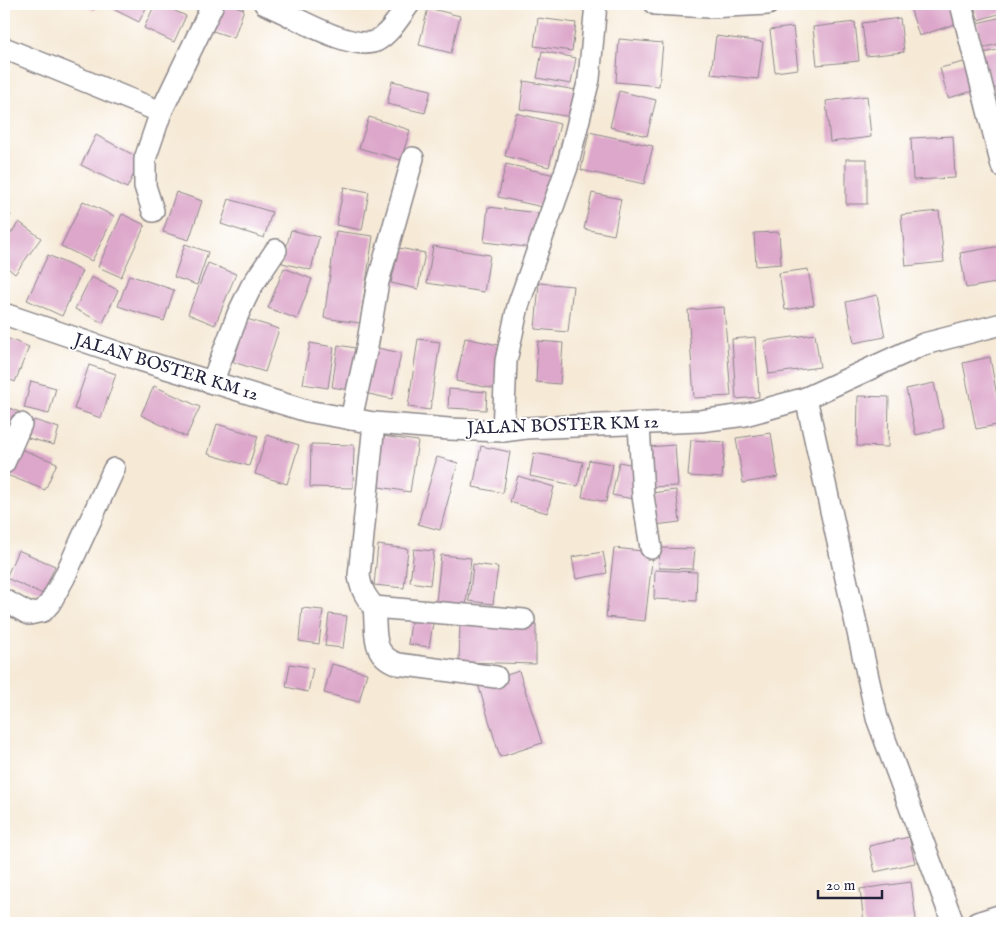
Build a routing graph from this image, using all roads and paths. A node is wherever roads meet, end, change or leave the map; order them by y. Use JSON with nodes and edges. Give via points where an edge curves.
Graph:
{"nodes":[{"id":1,"x":213,"y":4,"type":"edge"},
{"id":2,"x":265,"y":4,"type":"edge"},
{"id":3,"x":409,"y":4,"type":"edge"},
{"id":4,"x":596,"y":4,"type":"edge"},
{"id":5,"x":655,"y":4,"type":"edge"},
{"id":6,"x":768,"y":4,"type":"edge"},
{"id":7,"x":961,"y":4,"type":"edge"},
{"id":8,"x":4,"y":48,"type":"edge"},
{"id":9,"x":161,"y":112,"type":"junction"},
{"id":10,"x":413,"y":158,"type":"dead end"},
{"id":11,"x":1002,"y":166,"type":"edge"},
{"id":12,"x":153,"y":211,"type":"dead end"},
{"id":13,"x":276,"y":250,"type":"dead end"},
{"id":14,"x":4,"y":314,"type":"edge"},
{"id":15,"x":1002,"y":324,"type":"edge"},
{"id":16,"x":212,"y":383,"type":"junction"},
{"id":17,"x":806,"y":398,"type":"junction"},
{"id":18,"x":351,"y":419,"type":"junction"},
{"id":19,"x":374,"y":423,"type":"junction"},
{"id":20,"x":21,"y":424,"type":"dead end"},
{"id":21,"x":640,"y":424,"type":"junction"},
{"id":22,"x":503,"y":431,"type":"junction"},
{"id":23,"x":4,"y":463,"type":"edge"},
{"id":24,"x":114,"y":469,"type":"dead end"},
{"id":25,"x":651,"y":548,"type":"dead end"},
{"id":26,"x":4,"y":600,"type":"edge"},
{"id":27,"x":374,"y":606,"type":"junction"},
{"id":28,"x":524,"y":620,"type":"dead end"},
{"id":29,"x":496,"y":677,"type":"dead end"},
{"id":30,"x":1002,"y":916,"type":"edge"},
{"id":31,"x":953,"y":923,"type":"edge"},
{"id":32,"x":977,"y":923,"type":"edge"}],
"edges":[{"from":1,"to":9,"type":"street"},
{"from":2,"to":3,"type":"street","via":[[360,44],[378,40],[386,34]]},
{"from":4,"to":22,"type":"street","via":[[589,79],[567,167],[518,306],[506,361]]},
{"from":5,"to":6,"type":"street","via":[[709,8]]},
{"from":7,"to":11,"type":"street"},
{"from":8,"to":9,"type":"street"},
{"from":9,"to":12,"type":"street","via":[[143,172]]},
{"from":10,"to":18,"type":"street","via":[[378,282]]},
{"from":13,"to":16,"type":"street","via":[[251,287],[238,314]]},
{"from":14,"to":16,"type":"street","name":"JALAN BOSTER KM 12"},
{"from":15,"to":17,"type":"street","name":"JALAN BOSTER KM 12","via":[[924,344]]},
{"from":16,"to":18,"type":"street","name":"JALAN BOSTER KM 12","via":[[307,411]]},
{"from":17,"to":21,"type":"street","name":"JALAN BOSTER KM 12","via":[[745,415]]},
{"from":17,"to":31,"type":"street","via":[[877,718]]},
{"from":18,"to":19,"type":"street","name":"JALAN BOSTER KM 12"},
{"from":19,"to":22,"type":"street","name":"JALAN BOSTER KM 12"},
{"from":19,"to":27,"type":"street","via":[[359,576],[360,588]]},
{"from":20,"to":23,"type":"street"},
{"from":21,"to":22,"type":"street","name":"JALAN BOSTER KM 12"},
{"from":21,"to":25,"type":"street","via":[[643,496]]},
{"from":24,"to":26,"type":"street","via":[[64,578],[46,607],[36,614],[29,614]]},
{"from":27,"to":28,"type":"street"},
{"from":27,"to":29,"type":"street","via":[[379,652],[385,660]]},
{"from":30,"to":32,"type":"street"}]}
